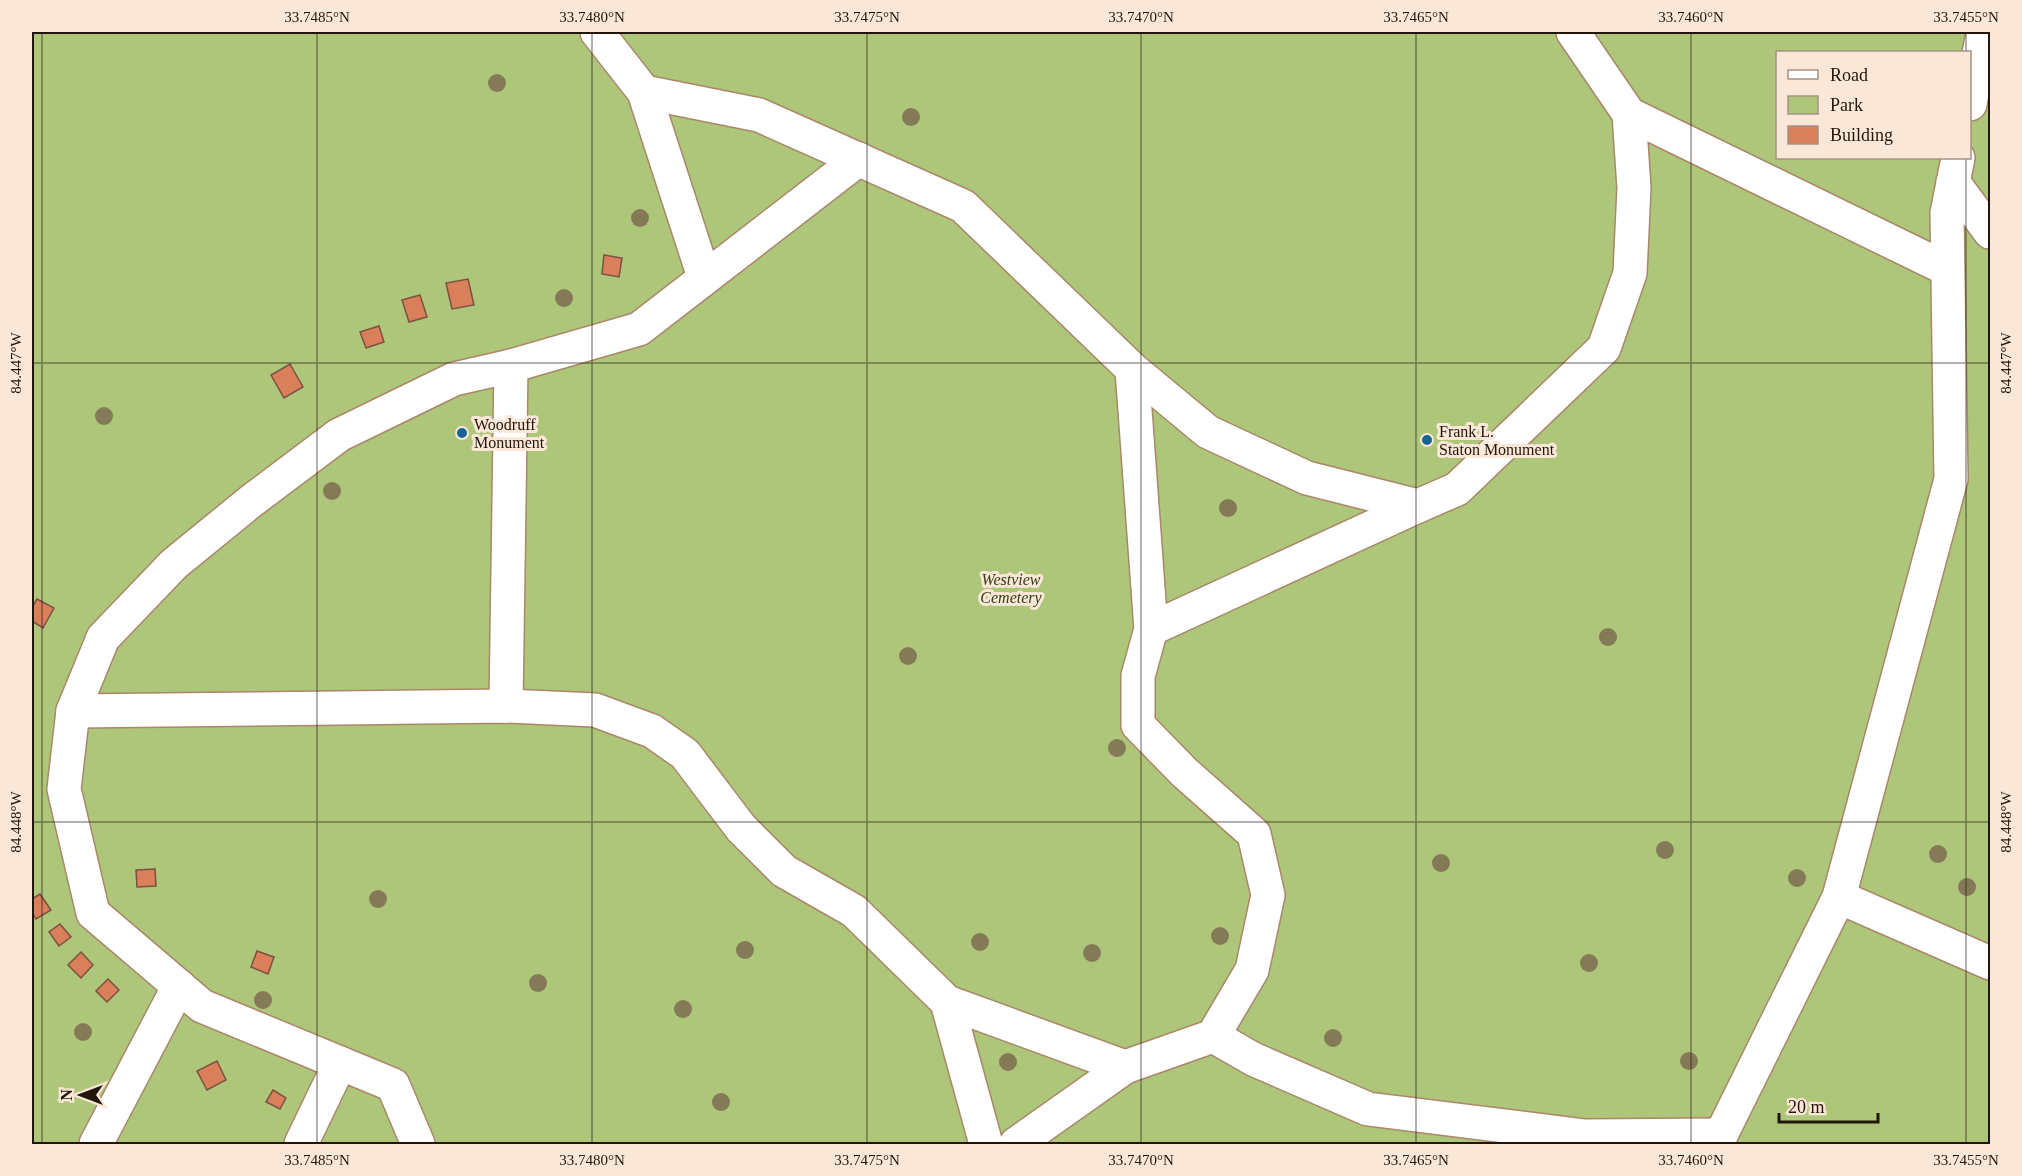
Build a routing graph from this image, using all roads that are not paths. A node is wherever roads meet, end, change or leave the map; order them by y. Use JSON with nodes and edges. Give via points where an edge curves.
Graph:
{"nodes":[{"id":1,"x":597,"y":32,"type":"edge"},
{"id":2,"x":1573,"y":32,"type":"edge"},
{"id":3,"x":1983,"y":32,"type":"edge"},
{"id":4,"x":644,"y":92,"type":"junction"},
{"id":5,"x":1971,"y":98,"type":"edge"},
{"id":6,"x":1629,"y":114,"type":"junction"},
{"id":7,"x":859,"y":159,"type":"junction"},
{"id":8,"x":1956,"y":170,"type":"edge"},
{"id":9,"x":1990,"y":232,"type":"edge"},
{"id":10,"x":1947,"y":268,"type":"junction"},
{"id":11,"x":704,"y":277,"type":"junction"},
{"id":12,"x":511,"y":366,"type":"junction"},
{"id":13,"x":1132,"y":369,"type":"junction"},
{"id":14,"x":1418,"y":506,"type":"junction"},
{"id":15,"x":1151,"y":629,"type":"junction"},
{"id":16,"x":506,"y":706,"type":"junction"},
{"id":17,"x":73,"y":711,"type":"junction"},
{"id":18,"x":1839,"y":897,"type":"junction"},
{"id":19,"x":1990,"y":963,"type":"edge"},
{"id":20,"x":179,"y":986,"type":"junction"},
{"id":21,"x":947,"y":1002,"type":"junction"},
{"id":22,"x":1213,"y":1036,"type":"junction"},
{"id":23,"x":340,"y":1063,"type":"junction"},
{"id":24,"x":1125,"y":1067,"type":"junction"},
{"id":25,"x":1589,"y":1140,"type":"edge"},
{"id":26,"x":1717,"y":1140,"type":"edge"},
{"id":27,"x":96,"y":1144,"type":"edge"},
{"id":28,"x":301,"y":1144,"type":"edge"},
{"id":29,"x":418,"y":1144,"type":"edge"},
{"id":30,"x":986,"y":1144,"type":"edge"},
{"id":31,"x":1016,"y":1144,"type":"edge"}],
"edges":[{"from":1,"to":4,"type":"lane"},
{"from":2,"to":6,"type":"lane"},
{"from":3,"to":5,"type":"lane"},
{"from":4,"to":7,"type":"lane","via":[[759,115]]},
{"from":4,"to":11,"type":"lane"},
{"from":6,"to":10,"type":"lane"},
{"from":6,"to":14,"type":"lane","via":[[1634,188],[1630,273],[1604,348],[1457,489]]},
{"from":7,"to":11,"type":"lane"},
{"from":7,"to":13,"type":"lane","via":[[963,206]]},
{"from":8,"to":9,"type":"lane"},
{"from":8,"to":10,"type":"lane","via":[[1947,213]]},
{"from":10,"to":18,"type":"lane","via":[[1951,479]]},
{"from":11,"to":12,"type":"lane","via":[[639,329]]},
{"from":12,"to":16,"type":"lane"},
{"from":12,"to":17,"type":"lane","via":[[454,379],[339,435],[250,502],[174,564],[103,638]]},
{"from":13,"to":14,"type":"lane","via":[[1208,432],[1307,478]]},
{"from":13,"to":15,"type":"lane"},
{"from":14,"to":15,"type":"lane"},
{"from":15,"to":22,"type":"lane","via":[[1138,676],[1138,725],[1254,834],[1268,895],[1252,970]]},
{"from":16,"to":17,"type":"lane"},
{"from":16,"to":21,"type":"lane","via":[[595,710],[652,731],[685,754],[741,828],[784,871],[854,911]]},
{"from":17,"to":20,"type":"lane","via":[[64,789],[93,912]]},
{"from":18,"to":19,"type":"lane"},
{"from":18,"to":26,"type":"lane"},
{"from":20,"to":23,"type":"lane","via":[[202,1006]]},
{"from":20,"to":27,"type":"lane"},
{"from":21,"to":24,"type":"lane"},
{"from":21,"to":30,"type":"lane"},
{"from":22,"to":24,"type":"lane"},
{"from":22,"to":25,"type":"lane","via":[[1253,1059],[1368,1109]]},
{"from":23,"to":28,"type":"lane"},
{"from":23,"to":29,"type":"lane","via":[[393,1085]]},
{"from":24,"to":31,"type":"lane"},
{"from":25,"to":26,"type":"lane"}]}
